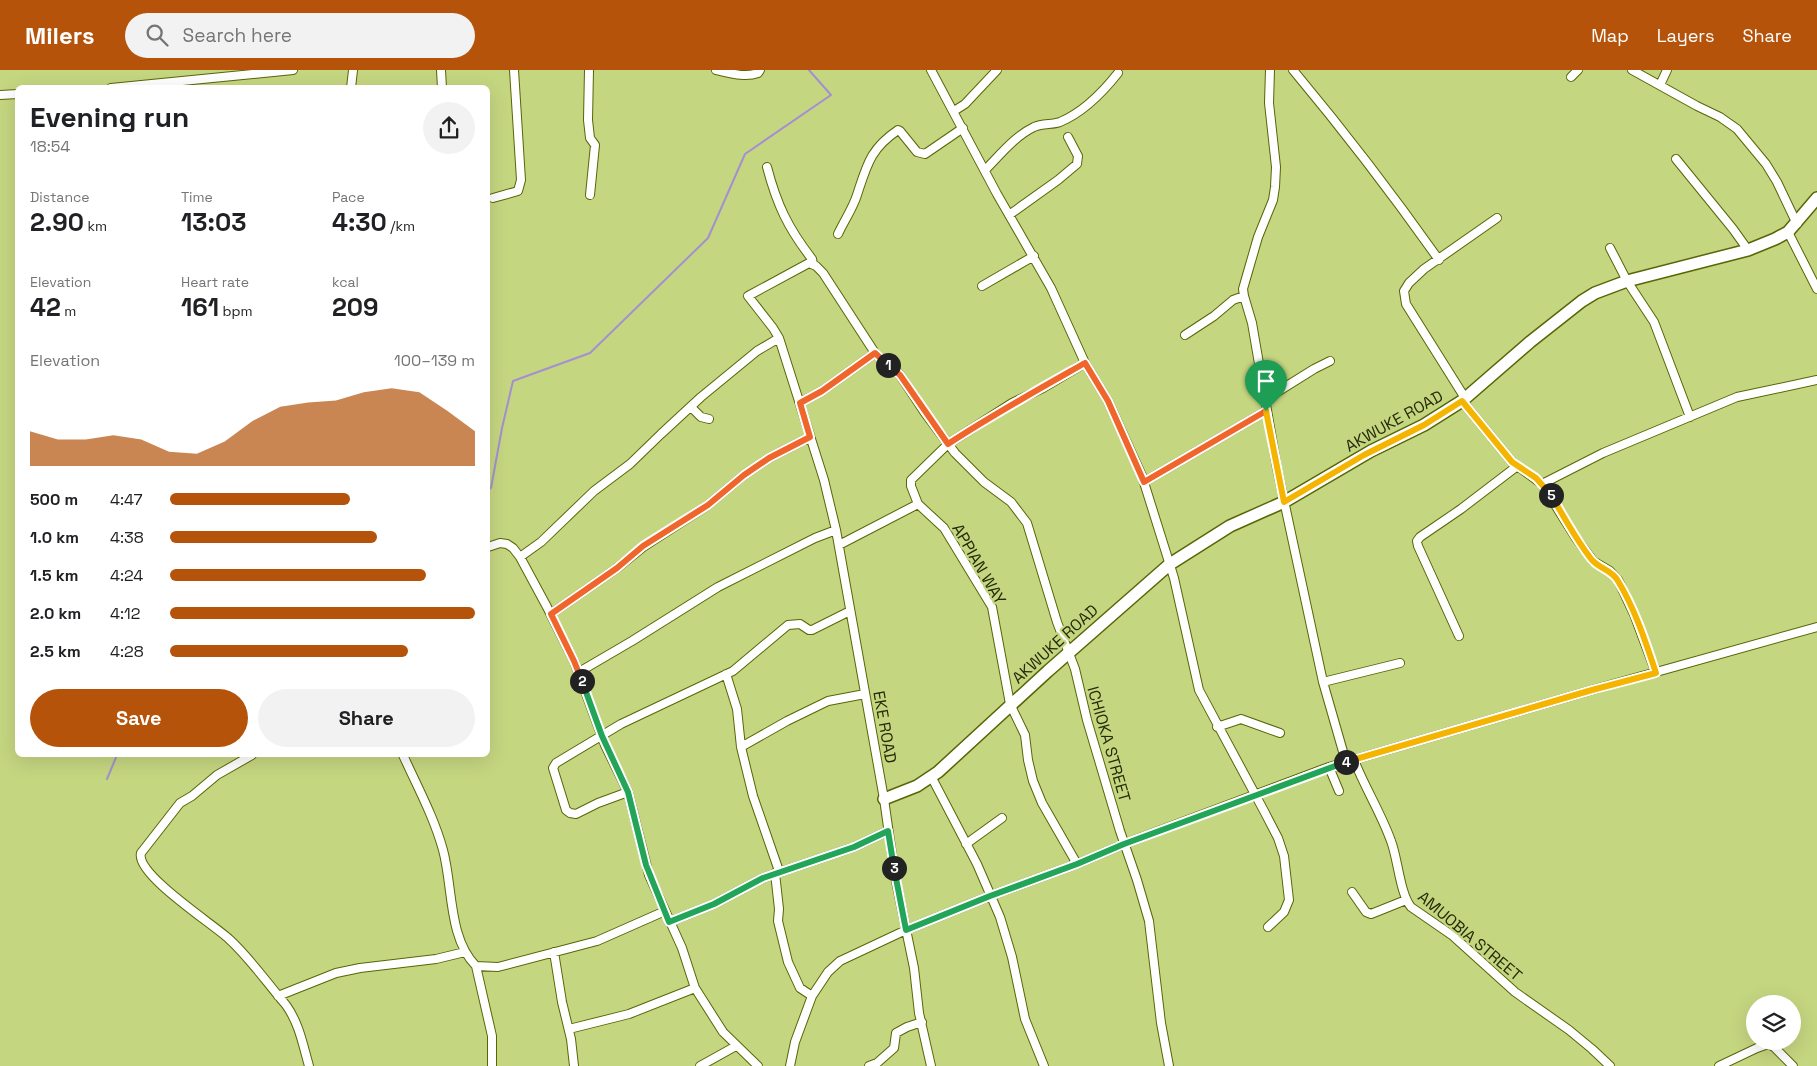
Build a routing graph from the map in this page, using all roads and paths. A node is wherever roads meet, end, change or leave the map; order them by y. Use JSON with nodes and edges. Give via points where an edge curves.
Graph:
{"nodes":[{"id":1,"x":293,"y":70,"type":"edge"},
{"id":2,"x":353,"y":70,"type":"edge"},
{"id":3,"x":441,"y":70,"type":"edge"},
{"id":4,"x":514,"y":70,"type":"edge"},
{"id":5,"x":589,"y":70,"type":"edge"},
{"id":6,"x":716,"y":70,"type":"edge"},
{"id":7,"x":760,"y":70,"type":"edge"},
{"id":8,"x":931,"y":70,"type":"edge"},
{"id":9,"x":997,"y":70,"type":"edge"},
{"id":10,"x":1270,"y":70,"type":"edge"},
{"id":11,"x":1292,"y":70,"type":"edge"},
{"id":12,"x":1578,"y":70,"type":"edge"},
{"id":13,"x":1632,"y":70,"type":"edge"},
{"id":14,"x":1666,"y":70,"type":"edge"},
{"id":15,"x":1118,"y":73,"type":"dead end"},
{"id":16,"x":1571,"y":77,"type":"dead end"},
{"id":17,"x":141,"y":85,"type":"edge"},
{"id":18,"x":351,"y":85,"type":"edge"},
{"id":19,"x":442,"y":85,"type":"edge"},
{"id":20,"x":1660,"y":86,"type":"junction"},
{"id":21,"x":15,"y":94,"type":"edge"},
{"id":22,"x":0,"y":95,"type":"edge"},
{"id":23,"x":954,"y":111,"type":"junction"},
{"id":24,"x":963,"y":128,"type":"junction"},
{"id":25,"x":1068,"y":137,"type":"dead end"},
{"id":26,"x":1676,"y":159,"type":"dead end"},
{"id":27,"x":767,"y":166,"type":"dead end"},
{"id":28,"x":985,"y":170,"type":"junction"},
{"id":29,"x":590,"y":195,"type":"dead end"},
{"id":30,"x":493,"y":198,"type":"dead end"},
{"id":31,"x":1817,"y":198,"type":"edge"},
{"id":32,"x":1009,"y":215,"type":"junction"},
{"id":33,"x":1497,"y":218,"type":"dead end"},
{"id":34,"x":1792,"y":228,"type":"junction"},
{"id":35,"x":838,"y":234,"type":"dead end"},
{"id":36,"x":1610,"y":248,"type":"dead end"},
{"id":37,"x":1748,"y":250,"type":"junction"},
{"id":38,"x":1034,"y":256,"type":"junction"},
{"id":39,"x":1439,"y":260,"type":"junction"},
{"id":40,"x":813,"y":264,"type":"junction"},
{"id":41,"x":1627,"y":281,"type":"junction"},
{"id":42,"x":982,"y":286,"type":"dead end"},
{"id":43,"x":1817,"y":289,"type":"edge"},
{"id":44,"x":1244,"y":296,"type":"junction"},
{"id":45,"x":1185,"y":335,"type":"dead end"},
{"id":46,"x":779,"y":338,"type":"junction"},
{"id":47,"x":875,"y":353,"type":"junction"},
{"id":48,"x":1330,"y":360,"type":"dead end"},
{"id":49,"x":1085,"y":363,"type":"junction"},
{"id":50,"x":1817,"y":380,"type":"edge"},
{"id":51,"x":1266,"y":399,"type":"junction"},
{"id":52,"x":1464,"y":400,"type":"junction"},
{"id":53,"x":800,"y":403,"type":"junction"},
{"id":54,"x":691,"y":407,"type":"junction"},
{"id":55,"x":1266,"y":411,"type":"junction"},
{"id":56,"x":1690,"y":417,"type":"junction"},
{"id":57,"x":709,"y":419,"type":"dead end"},
{"id":58,"x":810,"y":437,"type":"junction"},
{"id":59,"x":948,"y":444,"type":"junction"},
{"id":60,"x":1516,"y":466,"type":"junction"},
{"id":61,"x":1144,"y":482,"type":"junction"},
{"id":62,"x":1542,"y":484,"type":"junction"},
{"id":63,"x":1284,"y":502,"type":"junction"},
{"id":64,"x":918,"y":504,"type":"junction"},
{"id":65,"x":836,"y":530,"type":"junction"},
{"id":66,"x":839,"y":545,"type":"junction"},
{"id":67,"x":490,"y":546,"type":"edge"},
{"id":68,"x":520,"y":558,"type":"junction"},
{"id":69,"x":1170,"y":564,"type":"junction"},
{"id":70,"x":850,"y":611,"type":"junction"},
{"id":71,"x":551,"y":614,"type":"junction"},
{"id":72,"x":1817,"y":627,"type":"edge"},
{"id":73,"x":1458,"y":636,"type":"dead end"},
{"id":74,"x":1069,"y":652,"type":"junction"},
{"id":75,"x":1400,"y":663,"type":"dead end"},
{"id":76,"x":579,"y":672,"type":"junction"},
{"id":77,"x":1656,"y":673,"type":"junction"},
{"id":78,"x":726,"y":674,"type":"junction"},
{"id":79,"x":1323,"y":682,"type":"junction"},
{"id":80,"x":865,"y":694,"type":"junction"},
{"id":81,"x":1011,"y":706,"type":"junction"},
{"id":82,"x":1218,"y":727,"type":"junction"},
{"id":83,"x":1280,"y":733,"type":"dead end"},
{"id":84,"x":602,"y":736,"type":"junction"},
{"id":85,"x":741,"y":747,"type":"junction"},
{"id":86,"x":249,"y":757,"type":"edge"},
{"id":87,"x":404,"y":757,"type":"edge"},
{"id":88,"x":1350,"y":761,"type":"junction"},
{"id":89,"x":1329,"y":767,"type":"junction"},
{"id":90,"x":932,"y":778,"type":"junction"},
{"id":91,"x":1339,"y":791,"type":"dead end"},
{"id":92,"x":628,"y":792,"type":"junction"},
{"id":93,"x":1255,"y":795,"type":"junction"},
{"id":94,"x":884,"y":799,"type":"junction"},
{"id":95,"x":1002,"y":818,"type":"dead end"},
{"id":96,"x":888,"y":831,"type":"junction"},
{"id":97,"x":966,"y":844,"type":"junction"},
{"id":98,"x":1124,"y":844,"type":"junction"},
{"id":99,"x":1077,"y":864,"type":"junction"},
{"id":100,"x":777,"y":872,"type":"junction"},
{"id":101,"x":1352,"y":892,"type":"dead end"},
{"id":102,"x":990,"y":896,"type":"junction"},
{"id":103,"x":1406,"y":900,"type":"junction"},
{"id":104,"x":665,"y":911,"type":"junction"},
{"id":105,"x":669,"y":922,"type":"junction"},
{"id":106,"x":1268,"y":927,"type":"dead end"},
{"id":107,"x":906,"y":930,"type":"junction"},
{"id":108,"x":465,"y":952,"type":"junction"},
{"id":109,"x":554,"y":952,"type":"junction"},
{"id":110,"x":476,"y":966,"type":"junction"},
{"id":111,"x":696,"y":988,"type":"junction"},
{"id":112,"x":278,"y":996,"type":"junction"},
{"id":113,"x":812,"y":996,"type":"junction"},
{"id":114,"x":922,"y":1022,"type":"junction"},
{"id":115,"x":569,"y":1029,"type":"junction"},
{"id":116,"x":736,"y":1046,"type":"junction"},
{"id":117,"x":309,"y":1066,"type":"edge"},
{"id":118,"x":492,"y":1066,"type":"edge"},
{"id":119,"x":574,"y":1066,"type":"edge"},
{"id":120,"x":700,"y":1066,"type":"edge"},
{"id":121,"x":758,"y":1066,"type":"edge"},
{"id":122,"x":790,"y":1066,"type":"edge"},
{"id":123,"x":869,"y":1066,"type":"edge"},
{"id":124,"x":932,"y":1066,"type":"edge"},
{"id":125,"x":1044,"y":1066,"type":"edge"},
{"id":126,"x":1169,"y":1066,"type":"edge"},
{"id":127,"x":1610,"y":1066,"type":"edge"},
{"id":128,"x":1719,"y":1066,"type":"edge"},
{"id":129,"x":1794,"y":1066,"type":"edge"}],
"edges":[{"from":1,"to":17,"type":"street"},
{"from":2,"to":18,"type":"street"},
{"from":3,"to":19,"type":"street"},
{"from":4,"to":30,"type":"street","via":[[521,180],[518,191]]},
{"from":5,"to":29,"type":"street","via":[[588,120],[590,138],[595,145]]},
{"from":6,"to":7,"type":"street","via":[[752,75]]},
{"from":8,"to":23,"type":"street"},
{"from":9,"to":23,"type":"street"},
{"from":10,"to":44,"type":"street","via":[[1275,187],[1247,275]]},
{"from":11,"to":39,"type":"street","via":[[1340,127]]},
{"from":12,"to":16,"type":"street"},
{"from":13,"to":20,"type":"street"},
{"from":14,"to":20,"type":"street"},
{"from":15,"to":28,"type":"street","via":[[1083,108],[1059,122],[1041,124],[1025,132]]},
{"from":20,"to":34,"type":"street","via":[[1737,129],[1777,182]]},
{"from":21,"to":22,"type":"street"},
{"from":23,"to":24,"type":"street"},
{"from":24,"to":28,"type":"street"},
{"from":24,"to":35,"type":"street","via":[[924,154],[918,152],[898,130],[886,138],[866,167],[857,196]]},
{"from":25,"to":32,"type":"street","via":[[1078,156],[1077,164]]},
{"from":26,"to":37,"type":"street"},
{"from":27,"to":40,"type":"street","name":"ICHIOKA STREET","via":[[774,196],[794,236]]},
{"from":28,"to":32,"type":"street"},
{"from":31,"to":34,"type":"main road","name":"AKWUKE ROAD"},
{"from":32,"to":38,"type":"street"},
{"from":33,"to":39,"type":"street"},
{"from":34,"to":37,"type":"main road","name":"AKWUKE ROAD"},
{"from":34,"to":43,"type":"street"},
{"from":36,"to":41,"type":"street"},
{"from":37,"to":41,"type":"main road","name":"AKWUKE ROAD"},
{"from":38,"to":42,"type":"street"},
{"from":38,"to":49,"type":"street"},
{"from":39,"to":52,"type":"street","via":[[1409,283],[1404,297]]},
{"from":40,"to":46,"type":"street","name":"EKE ROAD","via":[[749,294],[748,298]]},
{"from":40,"to":47,"type":"street","name":"ICHIOKA STREET","via":[[823,273]]},
{"from":41,"to":52,"type":"main road","name":"AKWUKE ROAD","via":[[1582,301]]},
{"from":41,"to":56,"type":"street","via":[[1654,322]]},
{"from":44,"to":45,"type":"street","via":[[1233,300]]},
{"from":44,"to":51,"type":"street","name":"AMUOBIA STREET"},
{"from":46,"to":53,"type":"street","name":"EKE ROAD"},
{"from":46,"to":54,"type":"street","via":[[757,351]]},
{"from":47,"to":53,"type":"street"},
{"from":47,"to":59,"type":"street","name":"ICHIOKA STREET","via":[[900,375]]},
{"from":48,"to":51,"type":"street"},
{"from":49,"to":59,"type":"street","via":[[1012,403]]},
{"from":49,"to":61,"type":"street","via":[[1108,401]]},
{"from":50,"to":56,"type":"street","via":[[1736,398]]},
{"from":51,"to":55,"type":"street","name":"AMUOBIA STREET"},
{"from":52,"to":60,"type":"street"},
{"from":52,"to":63,"type":"main road","name":"AKWUKE ROAD"},
{"from":53,"to":58,"type":"street","name":"EKE ROAD"},
{"from":54,"to":57,"type":"street","via":[[701,417]]},
{"from":54,"to":68,"type":"street"},
{"from":55,"to":61,"type":"street"},
{"from":55,"to":63,"type":"street","name":"AMUOBIA STREET"},
{"from":56,"to":62,"type":"street","via":[[1603,453]]},
{"from":58,"to":65,"type":"street","name":"EKE ROAD"},
{"from":58,"to":71,"type":"street","via":[[744,475],[708,505],[643,546]]},
{"from":59,"to":64,"type":"street","via":[[911,480]]},
{"from":59,"to":74,"type":"street","name":"ICHIOKA STREET","via":[[977,476],[1011,502],[1027,523]]},
{"from":60,"to":62,"type":"street"},
{"from":60,"to":73,"type":"street","via":[[1417,542]]},
{"from":61,"to":69,"type":"street"},
{"from":62,"to":77,"type":"street","via":[[1593,561],[1618,580]]},
{"from":63,"to":69,"type":"main road","name":"AKWUKE ROAD","via":[[1237,522]]},
{"from":63,"to":79,"type":"street","name":"AMUOBIA STREET"},
{"from":64,"to":66,"type":"street"},
{"from":64,"to":81,"type":"street","name":"APPIAN WAY","via":[[944,528],[992,607]]},
{"from":65,"to":66,"type":"street","name":"EKE ROAD"},
{"from":65,"to":76,"type":"street","via":[[718,587]]},
{"from":66,"to":70,"type":"street","name":"EKE ROAD"},
{"from":67,"to":68,"type":"street","via":[[507,544]]},
{"from":68,"to":71,"type":"street"},
{"from":69,"to":74,"type":"main road","name":"AKWUKE ROAD"},
{"from":69,"to":82,"type":"street","via":[[1199,690]]},
{"from":70,"to":78,"type":"street","via":[[812,630],[792,624]]},
{"from":70,"to":80,"type":"street","name":"EKE ROAD"},
{"from":71,"to":76,"type":"street"},
{"from":72,"to":77,"type":"street"},
{"from":74,"to":81,"type":"main road","name":"AKWUKE ROAD"},
{"from":74,"to":98,"type":"street","name":"ICHIOKA STREET"},
{"from":75,"to":79,"type":"street"},
{"from":76,"to":84,"type":"street"},
{"from":77,"to":88,"type":"street"},
{"from":78,"to":84,"type":"street","via":[[632,718]]},
{"from":78,"to":85,"type":"street","via":[[737,709]]},
{"from":79,"to":88,"type":"street","name":"AMUOBIA STREET"},
{"from":80,"to":85,"type":"street","via":[[828,701]]},
{"from":80,"to":94,"type":"street","name":"EKE ROAD"},
{"from":81,"to":90,"type":"main road","name":"AKWUKE ROAD"},
{"from":81,"to":99,"type":"street","name":"APPIAN WAY","via":[[1025,735],[1030,770],[1042,803]]},
{"from":82,"to":83,"type":"street","via":[[1240,719]]},
{"from":82,"to":93,"type":"street"},
{"from":84,"to":92,"type":"street"},
{"from":84,"to":92,"type":"street","via":[[556,763],[553,768],[566,810],[576,814]]},
{"from":85,"to":100,"type":"street"},
{"from":86,"to":112,"type":"street","via":[[180,803],[140,858],[158,881],[234,943]]},
{"from":87,"to":108,"type":"street","via":[[444,851],[452,906]]},
{"from":88,"to":89,"type":"street"},
{"from":88,"to":103,"type":"street","name":"AMUOBIA STREET","via":[[1390,839]]},
{"from":89,"to":91,"type":"street"},
{"from":89,"to":93,"type":"street"},
{"from":90,"to":94,"type":"main road","name":"AKWUKE ROAD"},
{"from":90,"to":97,"type":"street"},
{"from":92,"to":104,"type":"street","via":[[646,865]]},
{"from":93,"to":98,"type":"street"},
{"from":93,"to":106,"type":"street","via":[[1284,856],[1289,900],[1284,912]]},
{"from":94,"to":96,"type":"street","name":"EKE ROAD"},
{"from":95,"to":97,"type":"street"},
{"from":96,"to":100,"type":"street","via":[[844,851]]},
{"from":96,"to":107,"type":"street","name":"EKE ROAD"},
{"from":97,"to":102,"type":"street"},
{"from":98,"to":99,"type":"street"},
{"from":98,"to":126,"type":"street","name":"ICHIOKA STREET","via":[[1150,926]]},
{"from":99,"to":102,"type":"street"},
{"from":100,"to":105,"type":"street","via":[[714,904]]},
{"from":100,"to":113,"type":"street","via":[[778,921],[788,962],[800,988]]},
{"from":101,"to":103,"type":"street","via":[[1363,909],[1371,914]]},
{"from":102,"to":107,"type":"street"},
{"from":102,"to":125,"type":"street","via":[[1012,957],[1028,1030]]},
{"from":103,"to":127,"type":"street","name":"AMUOBIA STREET","via":[[1460,942],[1515,992],[1592,1048]]},
{"from":104,"to":105,"type":"street"},
{"from":104,"to":109,"type":"street","via":[[597,940]]},
{"from":105,"to":111,"type":"street"},
{"from":107,"to":113,"type":"street","via":[[836,964],[823,977]]},
{"from":107,"to":114,"type":"street","name":"EKE ROAD"},
{"from":108,"to":110,"type":"street"},
{"from":108,"to":112,"type":"street","via":[[336,973]]},
{"from":109,"to":110,"type":"street","via":[[498,967]]},
{"from":109,"to":115,"type":"street"},
{"from":110,"to":118,"type":"street","via":[[492,1036]]},
{"from":111,"to":115,"type":"street","via":[[628,1014]]},
{"from":111,"to":116,"type":"street","via":[[715,1020]]},
{"from":112,"to":117,"type":"street","via":[[294,1017]]},
{"from":113,"to":122,"type":"street"},
{"from":114,"to":123,"type":"street","via":[[896,1034],[894,1048]]},
{"from":114,"to":124,"type":"street","name":"EKE ROAD"},
{"from":115,"to":119,"type":"street"},
{"from":116,"to":120,"type":"street"},
{"from":116,"to":121,"type":"street"},
{"from":128,"to":129,"type":"street","via":[[1768,1044]]}]}
